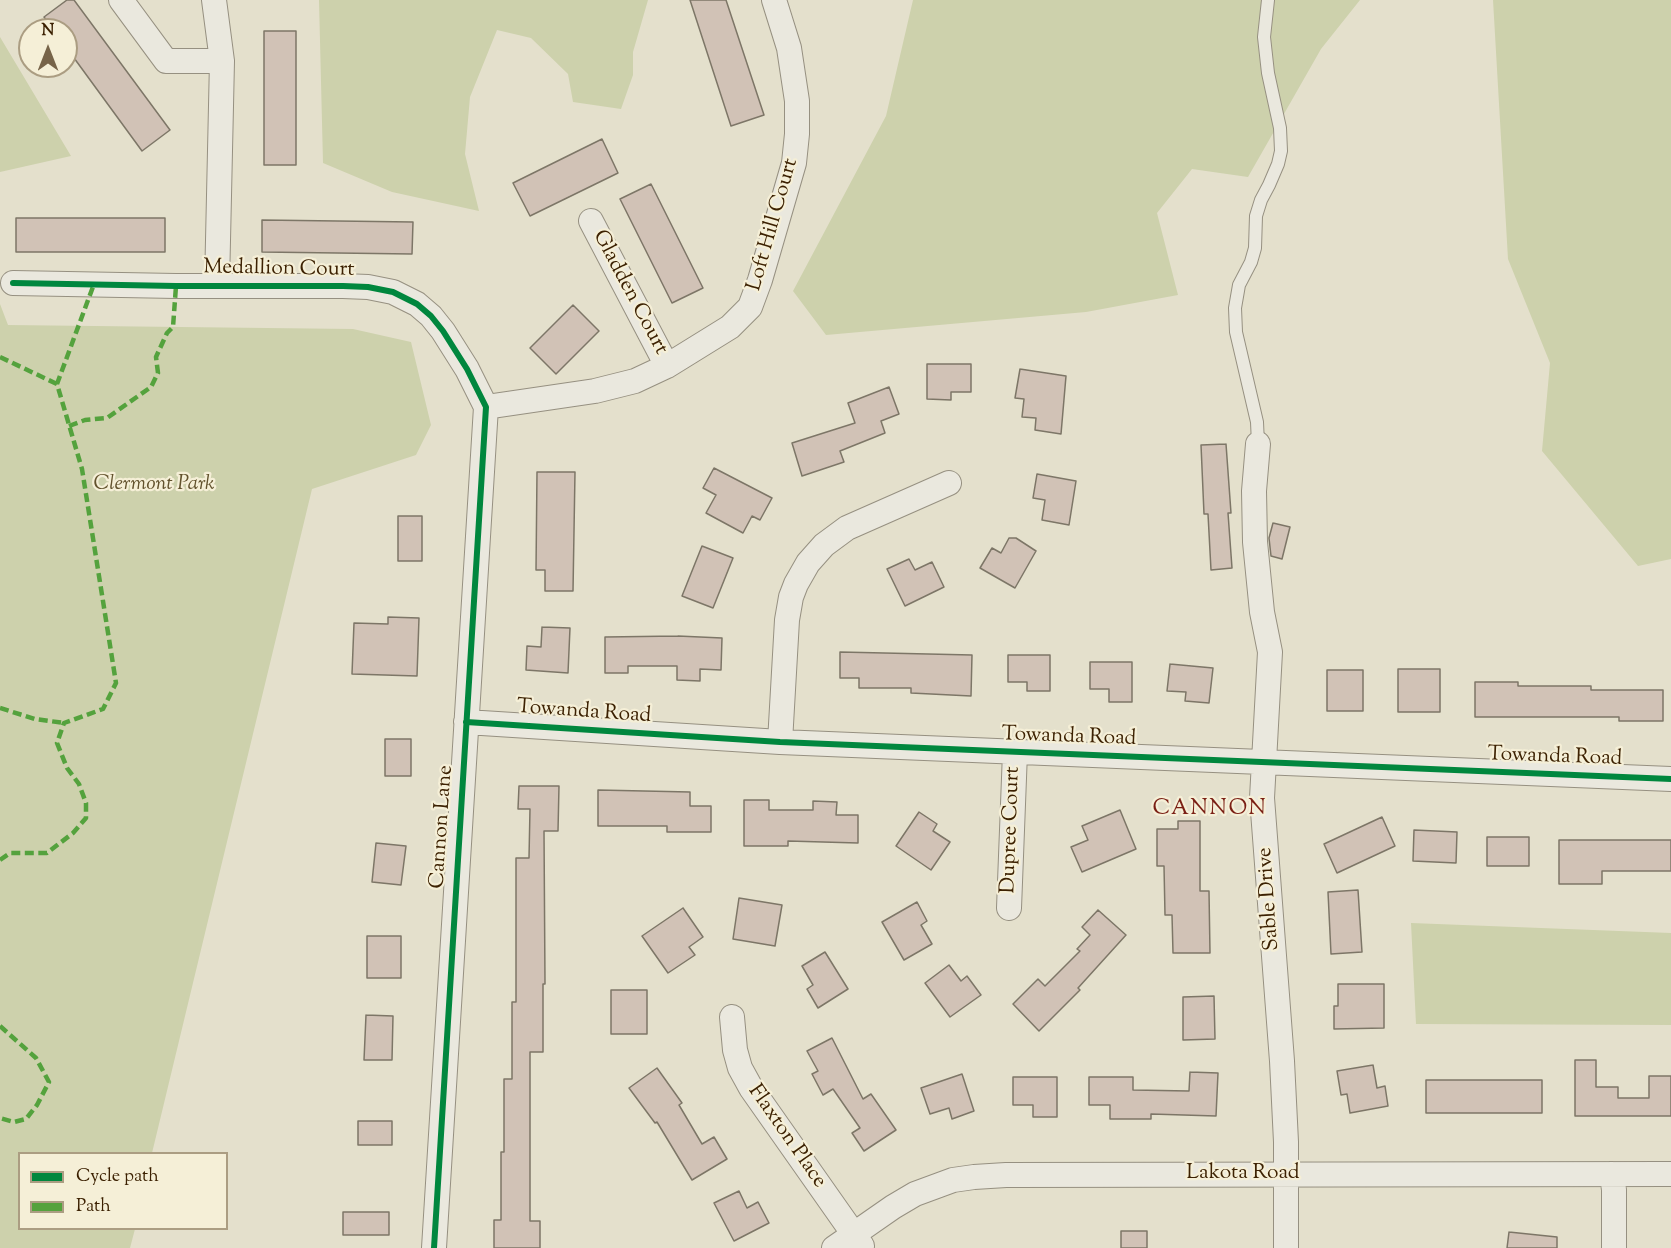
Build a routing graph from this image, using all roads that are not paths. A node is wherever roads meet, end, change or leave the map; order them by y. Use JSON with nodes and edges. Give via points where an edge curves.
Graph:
{"nodes":[{"id":1,"x":121,"y":0,"type":"edge"},
{"id":2,"x":214,"y":0,"type":"edge"},
{"id":3,"x":774,"y":0,"type":"edge"},
{"id":4,"x":1268,"y":0,"type":"edge"},
{"id":5,"x":222,"y":61,"type":"junction"},
{"id":6,"x":591,"y":221,"type":"dead end"},
{"id":7,"x":13,"y":283,"type":"dead end"},
{"id":8,"x":217,"y":285,"type":"junction"},
{"id":9,"x":667,"y":366,"type":"junction"},
{"id":10,"x":486,"y":407,"type":"junction"},
{"id":11,"x":1258,"y":444,"type":"joint"},
{"id":12,"x":949,"y":483,"type":"dead end"},
{"id":13,"x":466,"y":722,"type":"junction"},
{"id":14,"x":780,"y":742,"type":"junction"},
{"id":15,"x":1015,"y":752,"type":"junction"},
{"id":16,"x":1265,"y":762,"type":"junction"},
{"id":17,"x":1671,"y":779,"type":"edge"},
{"id":18,"x":1009,"y":908,"type":"dead end"},
{"id":19,"x":732,"y":1017,"type":"dead end"},
{"id":20,"x":1286,"y":1174,"type":"junction"},
{"id":21,"x":1612,"y":1174,"type":"junction"},
{"id":22,"x":1671,"y":1174,"type":"edge"},
{"id":23,"x":850,"y":1244,"type":"edge"},
{"id":24,"x":434,"y":1248,"type":"edge"},
{"id":25,"x":1286,"y":1248,"type":"edge"},
{"id":26,"x":1614,"y":1248,"type":"edge"}],
"edges":[{"from":1,"to":5,"type":"street","via":[[166,61]]},
{"from":2,"to":5,"type":"street"},
{"from":3,"to":9,"type":"street","name":"Loft Hill Court","via":[[791,57],[797,134],[794,163],[766,259],[750,307],[740,318]]},
{"from":4,"to":11,"type":"lane","via":[[1264,37],[1281,151],[1256,216],[1255,248],[1239,285],[1235,308],[1236,332],[1257,422]]},
{"from":5,"to":8,"type":"street"},
{"from":6,"to":9,"type":"street","name":"Gladden Court"},
{"from":7,"to":8,"type":"street","name":"Medallion Court"},
{"from":8,"to":10,"type":"street","name":"Medallion Court","via":[[368,287],[407,298],[431,316],[451,341]]},
{"from":9,"to":10,"type":"street","name":"Loft Hill Court","via":[[620,386]]},
{"from":10,"to":13,"type":"street","name":"Cannon Lane"},
{"from":11,"to":16,"type":"street","name":"Sable Drive","via":[[1255,542],[1270,651]]},
{"from":12,"to":14,"type":"street","via":[[847,528],[808,563],[791,597],[787,620]]},
{"from":13,"to":14,"type":"street","name":"Towanda Road"},
{"from":13,"to":24,"type":"street","name":"Cannon Lane"},
{"from":14,"to":15,"type":"street","name":"Towanda Road"},
{"from":15,"to":16,"type":"street","name":"Towanda Road"},
{"from":15,"to":18,"type":"street","name":"Dupree Court"},
{"from":16,"to":17,"type":"street","name":"Towanda Road"},
{"from":16,"to":20,"type":"street","name":"Sable Drive","via":[[1262,798],[1282,1061]]},
{"from":19,"to":23,"type":"street","name":"Flaxton Place","via":[[740,1068]]},
{"from":20,"to":21,"type":"street","name":"Lakota Road"},
{"from":20,"to":23,"type":"street","name":"Lakota Road","via":[[1005,1175],[953,1180],[930,1187],[893,1207]]},
{"from":20,"to":25,"type":"street","name":"Sable Drive"},
{"from":21,"to":22,"type":"street","name":"Lakota Road"},
{"from":21,"to":26,"type":"street"}]}
